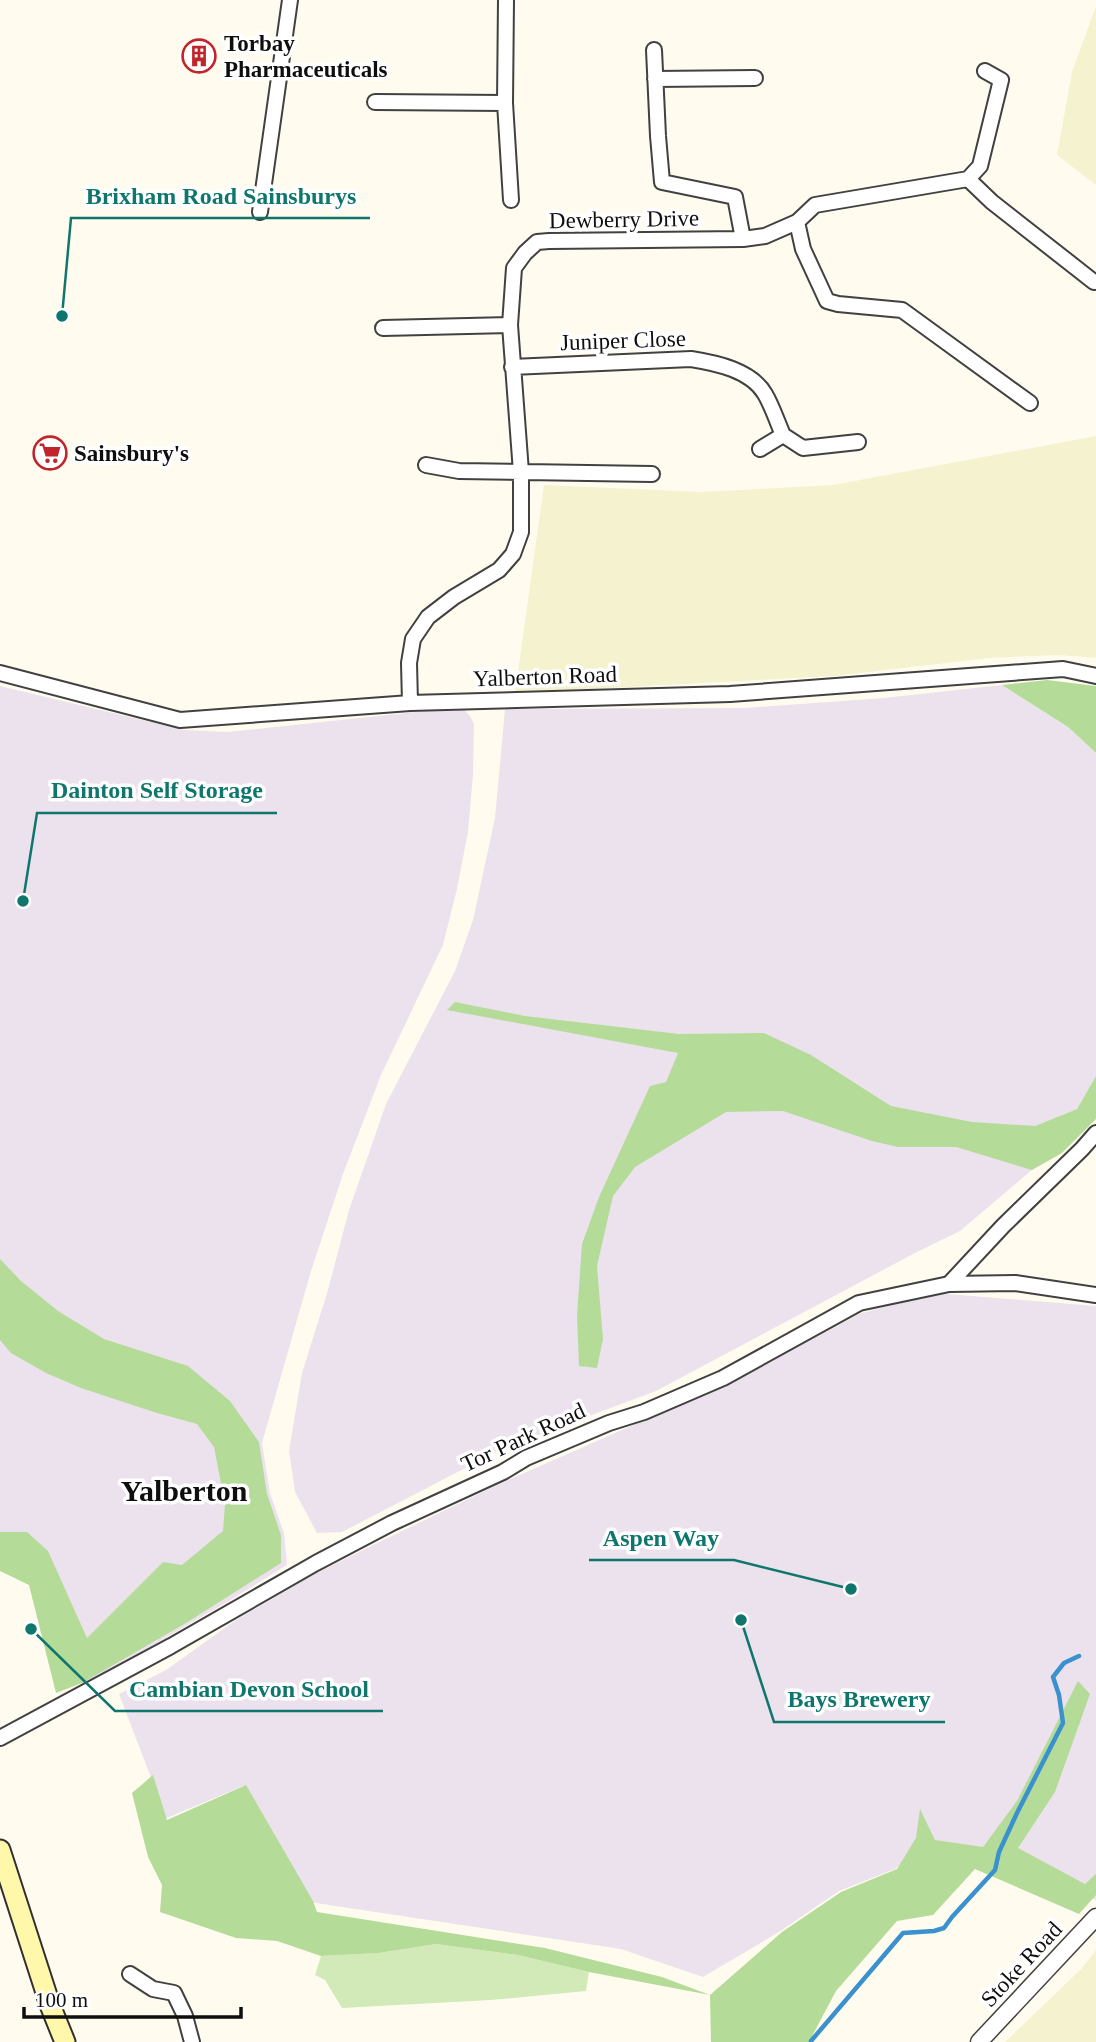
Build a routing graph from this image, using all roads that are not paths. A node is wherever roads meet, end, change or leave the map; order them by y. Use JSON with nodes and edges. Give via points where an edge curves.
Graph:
{"nodes":[{"id":1,"x":290,"y":0,"type":"edge"},
{"id":2,"x":506,"y":0,"type":"edge"},
{"id":3,"x":654,"y":50,"type":"dead end"},
{"id":4,"x":985,"y":71,"type":"dead end"},
{"id":5,"x":755,"y":78,"type":"dead end"},
{"id":6,"x":655,"y":79,"type":"junction"},
{"id":7,"x":375,"y":102,"type":"dead end"},
{"id":8,"x":505,"y":103,"type":"junction"},
{"id":9,"x":968,"y":179,"type":"junction"},
{"id":10,"x":511,"y":200,"type":"dead end"},
{"id":11,"x":261,"y":212,"type":"dead end"},
{"id":12,"x":797,"y":222,"type":"junction"},
{"id":13,"x":743,"y":239,"type":"junction"},
{"id":14,"x":1094,"y":282,"type":"dead end"},
{"id":15,"x":510,"y":325,"type":"junction"},
{"id":16,"x":383,"y":328,"type":"dead end"},
{"id":17,"x":512,"y":367,"type":"junction"},
{"id":18,"x":1030,"y":403,"type":"dead end"},
{"id":19,"x":783,"y":435,"type":"junction"},
{"id":20,"x":858,"y":442,"type":"dead end"},
{"id":21,"x":760,"y":449,"type":"dead end"},
{"id":22,"x":426,"y":465,"type":"dead end"},
{"id":23,"x":521,"y":472,"type":"junction"},
{"id":24,"x":652,"y":474,"type":"dead end"},
{"id":25,"x":0,"y":673,"type":"edge"},
{"id":26,"x":1096,"y":676,"type":"edge"},
{"id":27,"x":410,"y":703,"type":"junction"},
{"id":28,"x":1096,"y":1133,"type":"edge"},
{"id":29,"x":948,"y":1284,"type":"junction"},
{"id":30,"x":1096,"y":1295,"type":"edge"},
{"id":31,"x":0,"y":1738,"type":"edge"},
{"id":32,"x":0,"y":1850,"type":"edge"},
{"id":33,"x":1096,"y":1917,"type":"edge"},
{"id":34,"x":130,"y":1974,"type":"dead end"},
{"id":35,"x":65,"y":2042,"type":"edge"},
{"id":36,"x":192,"y":2042,"type":"edge"},
{"id":37,"x":979,"y":2042,"type":"edge"}],
"edges":[{"from":1,"to":11,"type":"street"},
{"from":2,"to":8,"type":"street"},
{"from":3,"to":6,"type":"street"},
{"from":4,"to":9,"type":"street","via":[[1001,80],[980,166]]},
{"from":5,"to":6,"type":"street"},
{"from":6,"to":13,"type":"street","via":[[662,183],[735,197]]},
{"from":7,"to":8,"type":"street"},
{"from":8,"to":10,"type":"street"},
{"from":9,"to":12,"type":"street","name":"Dewberry Drive","via":[[815,205]]},
{"from":9,"to":14,"type":"street"},
{"from":12,"to":13,"type":"street","name":"Dewberry Drive","via":[[765,236]]},
{"from":12,"to":18,"type":"street","via":[[803,249],[827,301],[902,310]]},
{"from":13,"to":15,"type":"street","name":"Dewberry Drive","via":[[537,242],[514,268]]},
{"from":15,"to":16,"type":"street"},
{"from":15,"to":17,"type":"street","name":"Dewberry Drive"},
{"from":17,"to":19,"type":"street","name":"Juniper Close","via":[[691,359],[715,363],[751,379],[764,392]]},
{"from":17,"to":23,"type":"street","name":"Dewberry Drive"},
{"from":19,"to":20,"type":"street","via":[[803,448]]},
{"from":19,"to":21,"type":"street"},
{"from":22,"to":23,"type":"street","via":[[459,471]]},
{"from":23,"to":24,"type":"street"},
{"from":23,"to":27,"type":"street","name":"Dewberry Drive","via":[[521,532],[513,554],[499,570],[428,617],[413,639]]},
{"from":25,"to":27,"type":"street","name":"Yalberton Road","via":[[180,720]]},
{"from":26,"to":27,"type":"street","name":"Yalberton Road","via":[[1063,669],[730,694]]},
{"from":28,"to":29,"type":"street"},
{"from":29,"to":30,"type":"street","name":"Tor Park Road","via":[[1015,1283]]},
{"from":29,"to":31,"type":"street","name":"Tor Park Road","via":[[859,1303],[723,1378],[526,1458],[316,1563]]},
{"from":32,"to":35,"type":"main road"},
{"from":33,"to":37,"type":"street","name":"Stoke Road"},
{"from":34,"to":36,"type":"street","via":[[153,1989],[174,1993]]}]}
